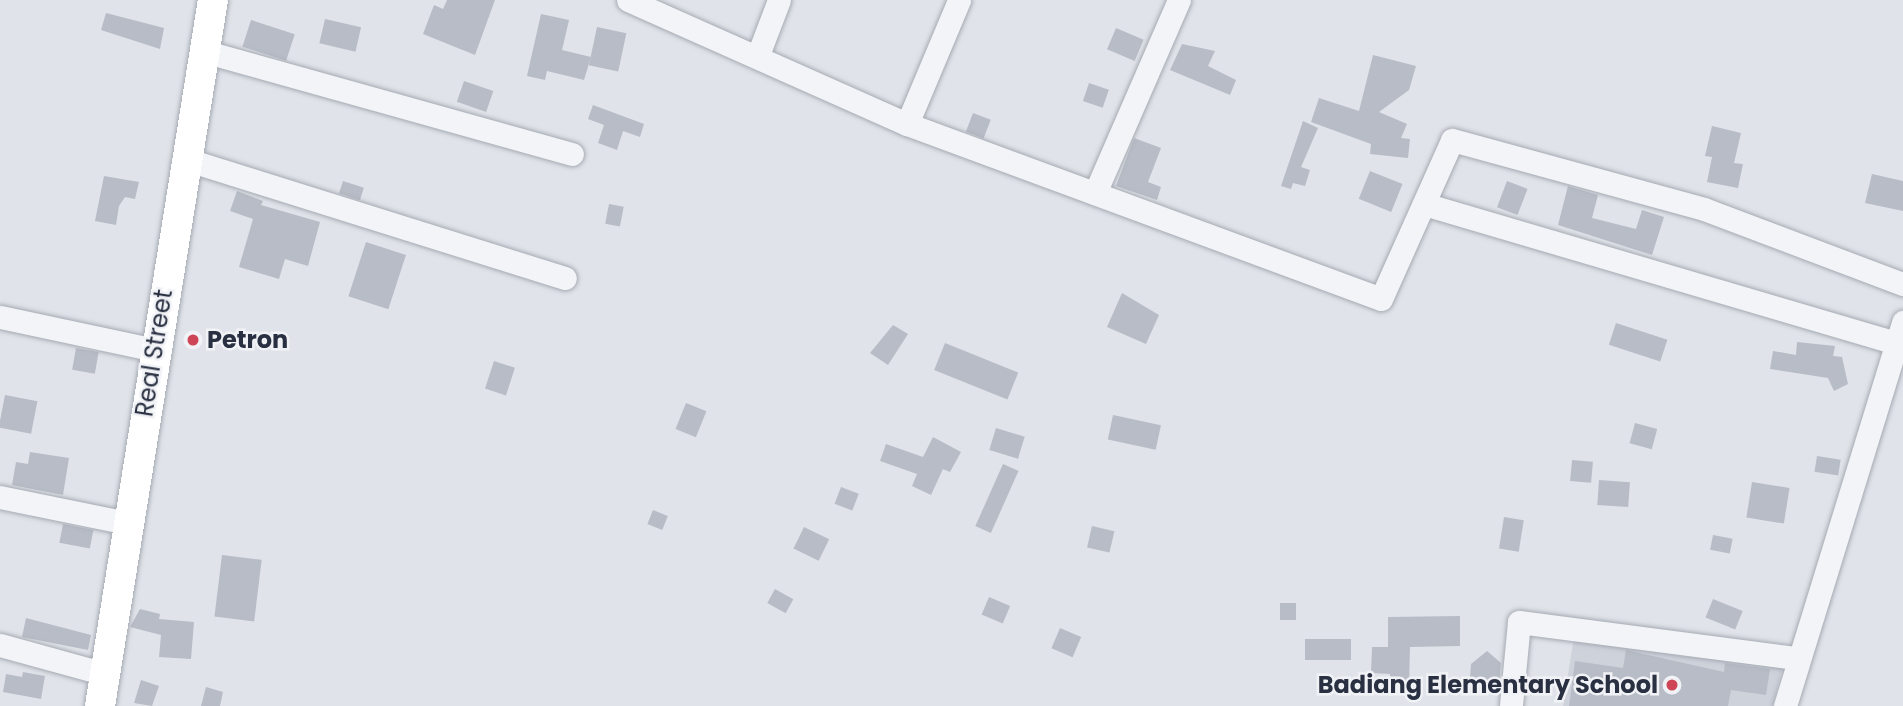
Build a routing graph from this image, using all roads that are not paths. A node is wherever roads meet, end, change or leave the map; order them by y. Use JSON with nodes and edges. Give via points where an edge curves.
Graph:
{"nodes":[{"id":1,"x":213,"y":0,"type":"edge"},
{"id":2,"x":628,"y":0,"type":"edge"},
{"id":3,"x":779,"y":0,"type":"edge"},
{"id":4,"x":959,"y":0,"type":"edge"},
{"id":5,"x":1179,"y":0,"type":"edge"},
{"id":6,"x":203,"y":51,"type":"junction"},
{"id":7,"x":758,"y":55,"type":"junction"},
{"id":8,"x":907,"y":124,"type":"junction"},
{"id":9,"x":572,"y":154,"type":"dead end"},
{"id":10,"x":185,"y":159,"type":"junction"},
{"id":11,"x":1095,"y":193,"type":"junction"},
{"id":12,"x":1424,"y":204,"type":"junction"},
{"id":13,"x":565,"y":278,"type":"dead end"},
{"id":14,"x":1903,"y":284,"type":"edge"},
{"id":15,"x":0,"y":317,"type":"edge"},
{"id":16,"x":1900,"y":332,"type":"edge"},
{"id":17,"x":155,"y":350,"type":"junction"},
{"id":18,"x":0,"y":497,"type":"edge"},
{"id":19,"x":128,"y":523,"type":"junction"},
{"id":20,"x":0,"y":645,"type":"edge"},
{"id":21,"x":1796,"y":658,"type":"junction"},
{"id":22,"x":105,"y":674,"type":"junction"},
{"id":23,"x":1511,"y":705,"type":"edge"},
{"id":24,"x":100,"y":706,"type":"edge"},
{"id":25,"x":1785,"y":706,"type":"edge"}],
"edges":[{"from":1,"to":6,"type":"main road","name":"Real Street"},
{"from":2,"to":7,"type":"street"},
{"from":3,"to":7,"type":"street"},
{"from":4,"to":8,"type":"street"},
{"from":5,"to":11,"type":"street"},
{"from":6,"to":9,"type":"street"},
{"from":6,"to":10,"type":"main road","name":"Real Street"},
{"from":7,"to":8,"type":"street"},
{"from":8,"to":11,"type":"street"},
{"from":10,"to":13,"type":"street"},
{"from":10,"to":17,"type":"main road","name":"Real Street"},
{"from":11,"to":12,"type":"street","via":[[1381,299]]},
{"from":12,"to":14,"type":"street","via":[[1452,140],[1704,209]]},
{"from":12,"to":16,"type":"street"},
{"from":15,"to":17,"type":"street"},
{"from":16,"to":21,"type":"street"},
{"from":17,"to":19,"type":"main road","name":"Real Street"},
{"from":18,"to":19,"type":"street"},
{"from":19,"to":22,"type":"main road","name":"Real Street"},
{"from":20,"to":22,"type":"street"},
{"from":21,"to":23,"type":"street","via":[[1519,622]]},
{"from":21,"to":25,"type":"street"},
{"from":22,"to":24,"type":"main road","name":"Real Street"}]}
